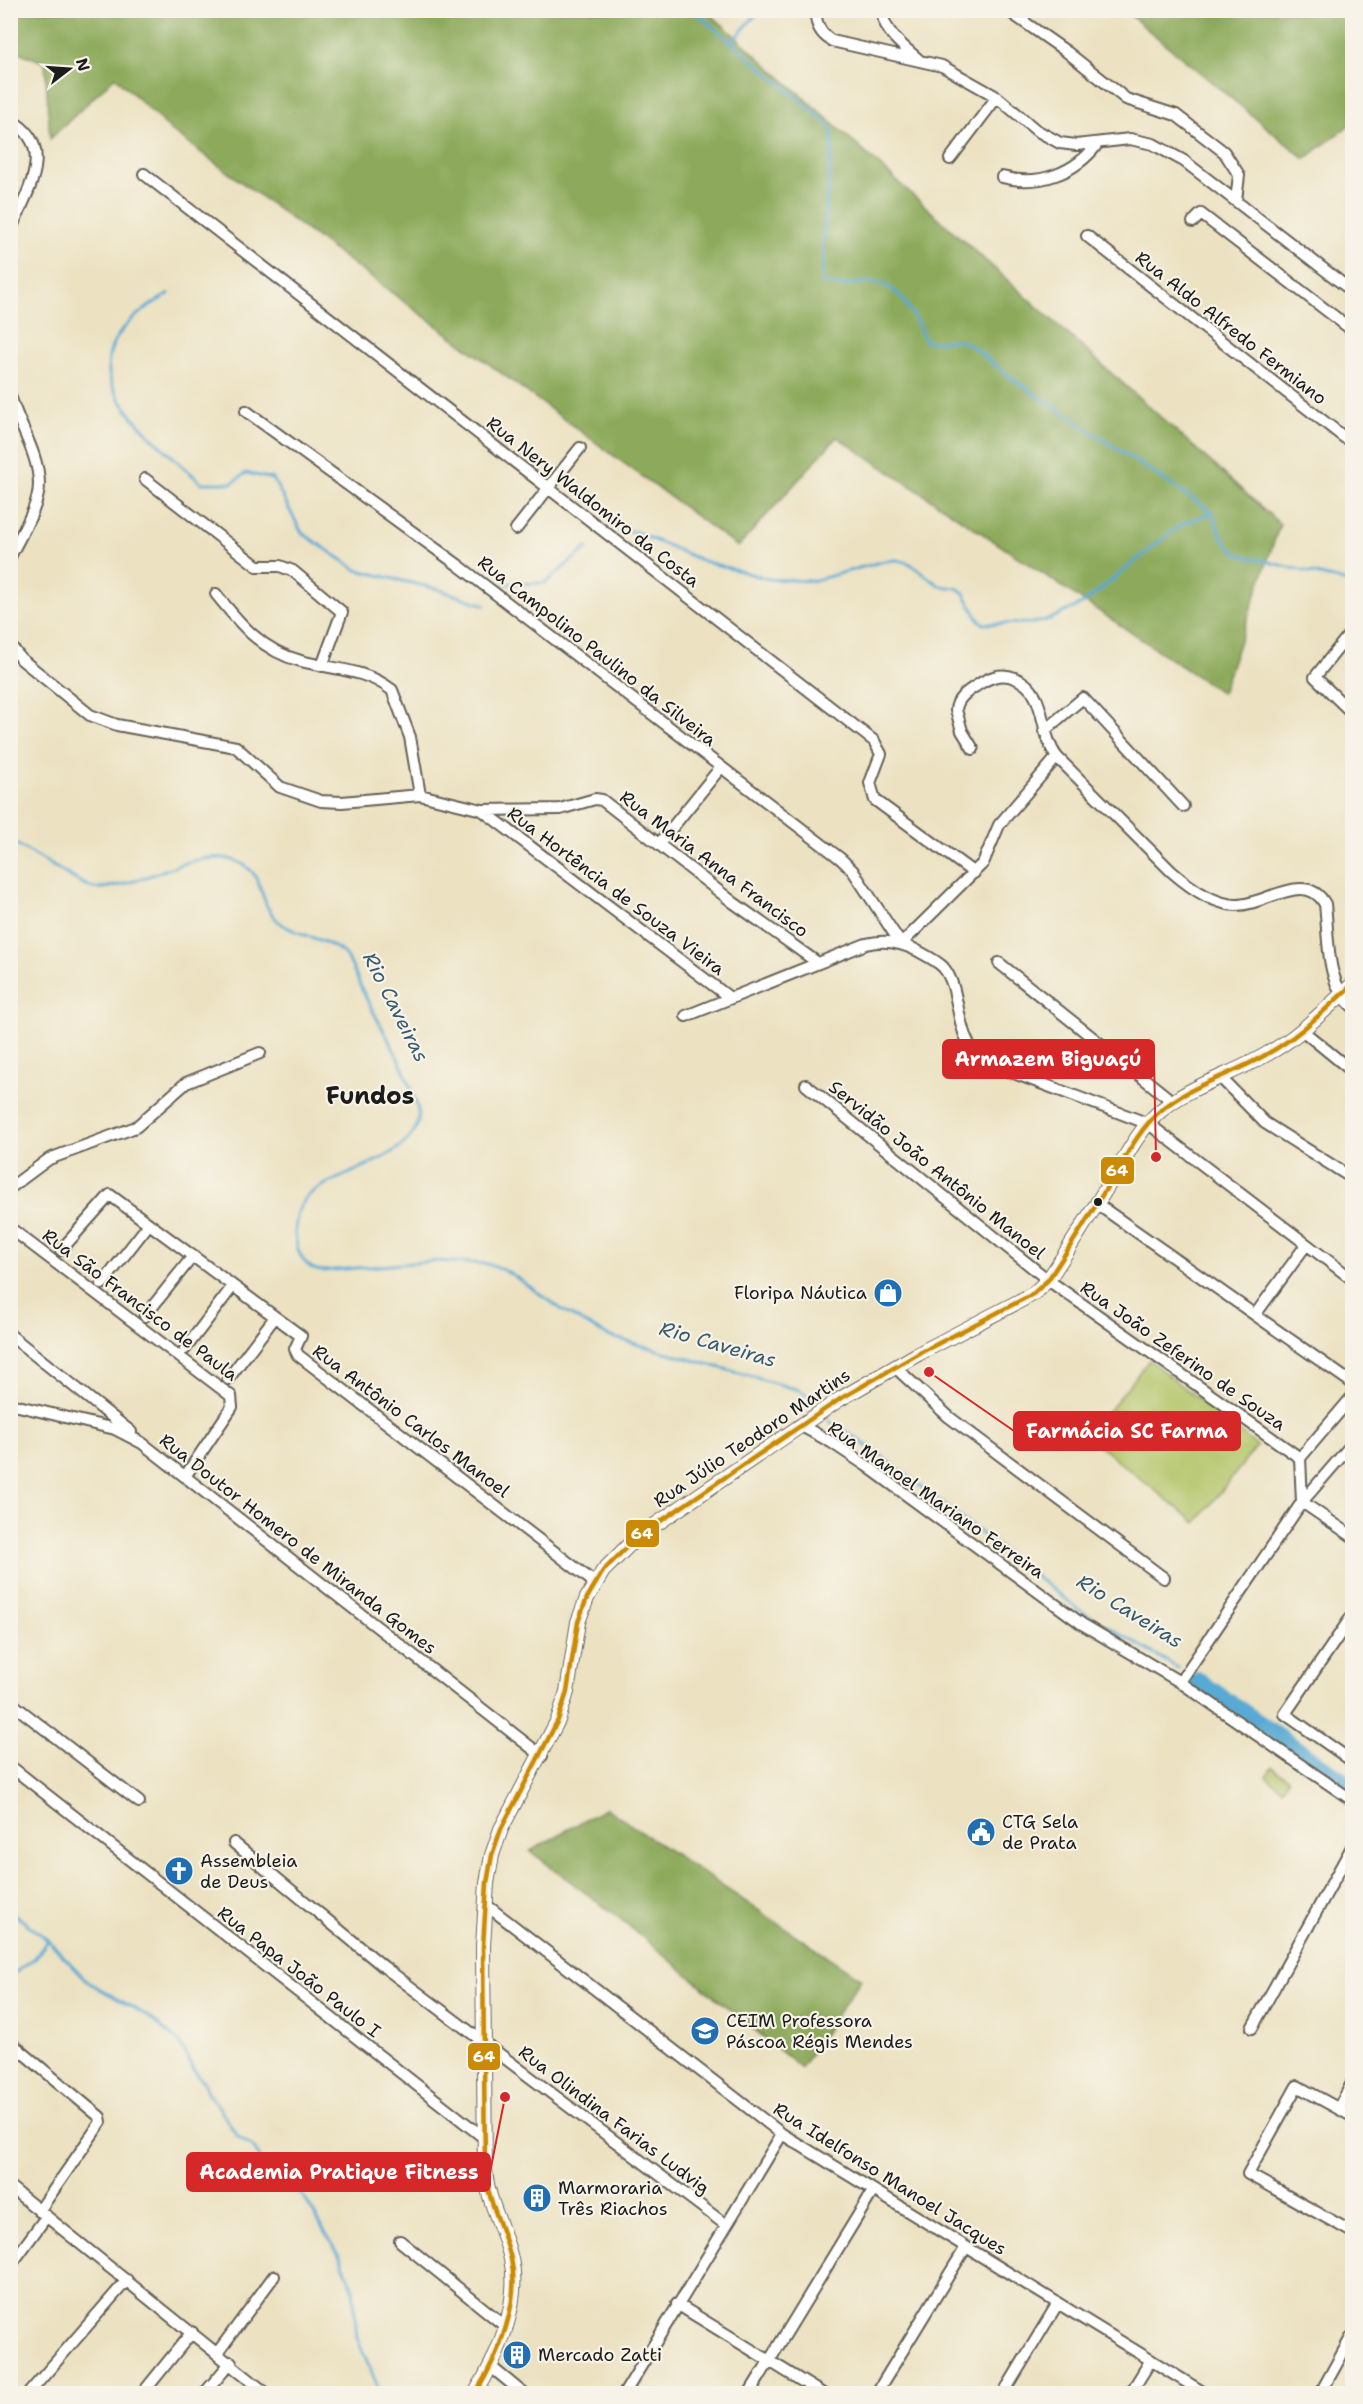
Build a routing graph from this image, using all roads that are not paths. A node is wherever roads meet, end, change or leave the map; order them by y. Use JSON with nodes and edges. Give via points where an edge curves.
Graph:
{"nodes":[{"id":1,"x":882,"y":10,"type":"edge"},
{"id":2,"x":1007,"y":10,"type":"edge"},
{"id":3,"x":816,"y":16,"type":"edge"},
{"id":4,"x":923,"y":63,"type":"junction"},
{"id":5,"x":997,"y":97,"type":"junction"},
{"id":6,"x":10,"y":120,"type":"edge"},
{"id":7,"x":1098,"y":143,"type":"junction"},
{"id":8,"x":950,"y":159,"type":"dead end"},
{"id":9,"x":144,"y":174,"type":"dead end"},
{"id":10,"x":1002,"y":177,"type":"dead end"},
{"id":11,"x":1236,"y":201,"type":"junction"},
{"id":12,"x":1193,"y":222,"type":"dead end"},
{"id":13,"x":10,"y":231,"type":"edge"},
{"id":14,"x":1087,"y":236,"type":"dead end"},
{"id":15,"x":1353,"y":291,"type":"edge"},
{"id":16,"x":1353,"y":330,"type":"edge"},
{"id":17,"x":10,"y":395,"type":"edge"},
{"id":18,"x":246,"y":411,"type":"dead end"},
{"id":19,"x":1353,"y":429,"type":"edge"},
{"id":20,"x":580,"y":447,"type":"dead end"},
{"id":21,"x":145,"y":479,"type":"dead end"},
{"id":22,"x":548,"y":488,"type":"junction"},
{"id":23,"x":516,"y":529,"type":"dead end"},
{"id":24,"x":10,"y":557,"type":"edge"},
{"id":25,"x":216,"y":594,"type":"dead end"},
{"id":26,"x":1353,"y":634,"type":"edge"},
{"id":27,"x":10,"y":645,"type":"edge"},
{"id":28,"x":322,"y":666,"type":"junction"},
{"id":29,"x":1353,"y":713,"type":"edge"},
{"id":30,"x":1044,"y":731,"type":"junction"},
{"id":31,"x":973,"y":749,"type":"dead end"},
{"id":32,"x":1056,"y":757,"type":"junction"},
{"id":33,"x":721,"y":767,"type":"junction"},
{"id":34,"x":420,"y":795,"type":"junction"},
{"id":35,"x":1183,"y":806,"type":"dead end"},
{"id":36,"x":482,"y":810,"type":"junction"},
{"id":37,"x":658,"y":844,"type":"junction"},
{"id":38,"x":974,"y":873,"type":"junction"},
{"id":39,"x":901,"y":944,"type":"junction"},
{"id":40,"x":818,"y":963,"type":"junction"},
{"id":41,"x":999,"y":963,"type":"dead end"},
{"id":42,"x":1353,"y":985,"type":"edge"},
{"id":43,"x":1340,"y":996,"type":"junction"},
{"id":44,"x":730,"y":998,"type":"junction"},
{"id":45,"x":1353,"y":1006,"type":"edge"},
{"id":46,"x":686,"y":1016,"type":"dead end"},
{"id":47,"x":1303,"y":1031,"type":"junction"},
{"id":48,"x":260,"y":1053,"type":"dead end"},
{"id":49,"x":1353,"y":1071,"type":"edge"},
{"id":50,"x":1220,"y":1077,"type":"junction"},
{"id":51,"x":806,"y":1085,"type":"dead end"},
{"id":52,"x":1172,"y":1101,"type":"junction"},
{"id":53,"x":1149,"y":1124,"type":"junction"},
{"id":54,"x":1353,"y":1178,"type":"edge"},
{"id":55,"x":10,"y":1188,"type":"edge"},
{"id":56,"x":1097,"y":1204,"type":"junction"},
{"id":57,"x":149,"y":1224,"type":"junction"},
{"id":58,"x":10,"y":1228,"type":"edge"},
{"id":59,"x":1306,"y":1245,"type":"junction"},
{"id":60,"x":61,"y":1250,"type":"dead end"},
{"id":61,"x":193,"y":1256,"type":"junction"},
{"id":62,"x":1353,"y":1279,"type":"edge"},
{"id":63,"x":1048,"y":1280,"type":"junction"},
{"id":64,"x":102,"y":1284,"type":"dead end"},
{"id":65,"x":233,"y":1286,"type":"junction"},
{"id":66,"x":1255,"y":1315,"type":"junction"},
{"id":67,"x":145,"y":1316,"type":"dead end"},
{"id":68,"x":275,"y":1317,"type":"junction"},
{"id":69,"x":10,"y":1335,"type":"edge"},
{"id":70,"x":185,"y":1349,"type":"dead end"},
{"id":71,"x":895,"y":1366,"type":"junction"},
{"id":72,"x":228,"y":1379,"type":"dead end"},
{"id":73,"x":1353,"y":1383,"type":"edge"},
{"id":74,"x":1353,"y":1397,"type":"edge"},
{"id":75,"x":10,"y":1404,"type":"edge"},
{"id":76,"x":800,"y":1425,"type":"junction"},
{"id":77,"x":142,"y":1443,"type":"junction"},
{"id":78,"x":1353,"y":1444,"type":"edge"},
{"id":79,"x":1300,"y":1458,"type":"junction"},
{"id":80,"x":186,"y":1475,"type":"junction"},
{"id":81,"x":1302,"y":1502,"type":"junction"},
{"id":82,"x":1353,"y":1536,"type":"edge"},
{"id":83,"x":1164,"y":1578,"type":"dead end"},
{"id":84,"x":595,"y":1583,"type":"junction"},
{"id":85,"x":1353,"y":1616,"type":"edge"},
{"id":86,"x":1180,"y":1682,"type":"junction"},
{"id":87,"x":10,"y":1702,"type":"edge"},
{"id":88,"x":542,"y":1756,"type":"junction"},
{"id":89,"x":1353,"y":1761,"type":"edge"},
{"id":90,"x":10,"y":1766,"type":"edge"},
{"id":91,"x":1353,"y":1800,"type":"edge"},
{"id":92,"x":139,"y":1802,"type":"dead end"},
{"id":93,"x":234,"y":1843,"type":"dead end"},
{"id":94,"x":1353,"y":1847,"type":"edge"},
{"id":95,"x":485,"y":1904,"type":"junction"},
{"id":96,"x":1252,"y":2028,"type":"dead end"},
{"id":97,"x":483,"y":2041,"type":"junction"},
{"id":98,"x":10,"y":2042,"type":"edge"},
{"id":99,"x":1353,"y":2083,"type":"edge"},
{"id":100,"x":1339,"y":2108,"type":"junction"},
{"id":101,"x":1353,"y":2116,"type":"edge"},
{"id":102,"x":782,"y":2134,"type":"junction"},
{"id":103,"x":483,"y":2137,"type":"junction"},
{"id":104,"x":10,"y":2187,"type":"edge"},
{"id":105,"x":873,"y":2191,"type":"junction"},
{"id":106,"x":43,"y":2214,"type":"junction"},
{"id":107,"x":726,"y":2225,"type":"junction"},
{"id":108,"x":1353,"y":2232,"type":"edge"},
{"id":109,"x":400,"y":2241,"type":"dead end"},
{"id":110,"x":966,"y":2247,"type":"junction"},
{"id":111,"x":10,"y":2266,"type":"edge"},
{"id":112,"x":274,"y":2276,"type":"dead end"},
{"id":113,"x":127,"y":2280,"type":"junction"},
{"id":114,"x":1058,"y":2303,"type":"junction"},
{"id":115,"x":677,"y":2304,"type":"junction"},
{"id":116,"x":504,"y":2326,"type":"junction"},
{"id":117,"x":192,"y":2332,"type":"junction"},
{"id":118,"x":1353,"y":2337,"type":"edge"},
{"id":119,"x":218,"y":2352,"type":"junction"},
{"id":120,"x":1151,"y":2360,"type":"junction"},
{"id":121,"x":769,"y":2361,"type":"junction"},
{"id":122,"x":231,"y":2362,"type":"junction"},
{"id":123,"x":490,"y":2366,"type":"junction"},
{"id":124,"x":624,"y":2393,"type":"edge"},
{"id":125,"x":28,"y":2394,"type":"edge"},
{"id":126,"x":142,"y":2394,"type":"edge"},
{"id":127,"x":204,"y":2394,"type":"edge"},
{"id":128,"x":267,"y":2394,"type":"edge"},
{"id":129,"x":475,"y":2394,"type":"edge"},
{"id":130,"x":524,"y":2394,"type":"edge"},
{"id":131,"x":749,"y":2394,"type":"edge"},
{"id":132,"x":823,"y":2394,"type":"edge"},
{"id":133,"x":876,"y":2394,"type":"edge"},
{"id":134,"x":1003,"y":2394,"type":"edge"},
{"id":135,"x":1130,"y":2394,"type":"edge"},
{"id":136,"x":1206,"y":2394,"type":"edge"},
{"id":137,"x":1320,"y":2394,"type":"edge"}],
"edges":[{"from":1,"to":4,"type":"street","via":[[892,35]]},
{"from":2,"to":11,"type":"street","via":[[1126,99],[1176,115],[1224,152],[1239,175]]},
{"from":3,"to":4,"type":"street","via":[[824,36],[832,41]]},
{"from":4,"to":5,"type":"street","via":[[942,66]]},
{"from":5,"to":7,"type":"street","via":[[1052,140]]},
{"from":5,"to":8,"type":"street"},
{"from":6,"to":13,"type":"street","via":[[30,134],[36,158],[34,174]]},
{"from":7,"to":10,"type":"street","via":[[1081,162],[1057,175],[1028,182]]},
{"from":7,"to":11,"type":"street","via":[[1130,139],[1153,144],[1184,161]]},
{"from":9,"to":22,"type":"street","name":"Rua Nery Waldomiro da Costa"},
{"from":11,"to":15,"type":"street"},
{"from":12,"to":16,"type":"street","via":[[1201,214]]},
{"from":14,"to":19,"type":"street","name":"Rua Aldo Alfredo Fermiano","via":[[1345,438]]},
{"from":17,"to":24,"type":"street","via":[[39,486]]},
{"from":18,"to":33,"type":"street","name":"Rua Campolino Paulino da Silveira","via":[[458,565]]},
{"from":20,"to":22,"type":"street"},
{"from":21,"to":28,"type":"street","via":[[257,566],[280,566],[293,571],[342,612]]},
{"from":22,"to":23,"type":"street"},
{"from":22,"to":38,"type":"street","name":"Rua Nery Waldomiro da Costa","via":[[874,741],[881,754],[870,783],[874,800]]},
{"from":25,"to":28,"type":"street","via":[[257,640],[285,656]]},
{"from":26,"to":29,"type":"street","via":[[1315,677]]},
{"from":27,"to":34,"type":"street","via":[[21,659],[90,715],[117,725],[236,747],[280,787],[332,802]]},
{"from":28,"to":34,"type":"street","via":[[362,675],[392,690],[410,737]]},
{"from":30,"to":31,"type":"street","via":[[1031,688],[1017,678],[999,675],[969,691],[957,703],[962,731]]},
{"from":30,"to":32,"type":"street"},
{"from":30,"to":35,"type":"street","via":[[1083,698]]},
{"from":32,"to":38,"type":"street","via":[[999,825],[983,863]]},
{"from":32,"to":43,"type":"street","via":[[1171,871],[1214,900],[1244,905],[1294,889],[1315,893],[1325,904],[1333,972]]},
{"from":33,"to":37,"type":"street"},
{"from":33,"to":39,"type":"street","name":"Rua Campolino Paulino da Silveira","via":[[848,865]]},
{"from":34,"to":36,"type":"street"},
{"from":36,"to":37,"type":"street","name":"Rua Maria Anna Francisco","via":[[560,809],[602,800]]},
{"from":36,"to":44,"type":"street","name":"Rua Hortência de Souza Vieira"},
{"from":37,"to":40,"type":"street","name":"Rua Maria Anna Francisco"},
{"from":38,"to":39,"type":"street"},
{"from":39,"to":40,"type":"street","via":[[874,942]]},
{"from":39,"to":53,"type":"street","via":[[943,967],[964,1035],[982,1061]]},
{"from":40,"to":44,"type":"street"},
{"from":41,"to":52,"type":"street"},
{"from":42,"to":43,"type":"main road","name":"Rua Júlio Teodoro Martins"},
{"from":43,"to":45,"type":"street"},
{"from":43,"to":47,"type":"main road","name":"Rua Júlio Teodoro Martins"},
{"from":44,"to":46,"type":"street"},
{"from":47,"to":49,"type":"street"},
{"from":47,"to":50,"type":"main road","name":"Rua Júlio Teodoro Martins","via":[[1253,1063]]},
{"from":48,"to":55,"type":"street","via":[[186,1083],[136,1127],[49,1159]]},
{"from":50,"to":52,"type":"main road","name":"Rua Júlio Teodoro Martins"},
{"from":50,"to":54,"type":"street","via":[[1265,1123]]},
{"from":51,"to":63,"type":"street","name":"Servidão João Antônio Manoel"},
{"from":52,"to":53,"type":"main road","name":"Rua Júlio Teodoro Martins"},
{"from":53,"to":56,"type":"main road","name":"Rua Júlio Teodoro Martins"},
{"from":53,"to":59,"type":"street"},
{"from":56,"to":63,"type":"main road","name":"Rua Júlio Teodoro Martins"},
{"from":56,"to":66,"type":"street"},
{"from":57,"to":60,"type":"street","name":"Rua Antônio Carlos Manoel","via":[[110,1195]]},
{"from":57,"to":61,"type":"street","name":"Rua Antônio Carlos Manoel"},
{"from":57,"to":64,"type":"street"},
{"from":58,"to":80,"type":"street","name":"Rua São Francisco de Paula","via":[[231,1396],[232,1407]]},
{"from":59,"to":62,"type":"street"},
{"from":59,"to":66,"type":"street"},
{"from":61,"to":65,"type":"street","name":"Rua Antônio Carlos Manoel"},
{"from":61,"to":67,"type":"street"},
{"from":63,"to":71,"type":"main road","name":"Rua Júlio Teodoro Martins","via":[[1018,1304]]},
{"from":63,"to":79,"type":"street","name":"Rua João Zeferino de Souza"},
{"from":65,"to":68,"type":"street","name":"Rua Antônio Carlos Manoel"},
{"from":65,"to":70,"type":"street"},
{"from":66,"to":73,"type":"street"},
{"from":68,"to":72,"type":"street"},
{"from":68,"to":84,"type":"street","name":"Rua Antônio Carlos Manoel","via":[[301,1336],[295,1349],[298,1355]]},
{"from":69,"to":77,"type":"street"},
{"from":71,"to":76,"type":"main road","name":"Rua Júlio Teodoro Martins"},
{"from":71,"to":83,"type":"street","via":[[949,1417]]},
{"from":74,"to":79,"type":"street"},
{"from":75,"to":77,"type":"street","name":"Rua Doutor Homero de Miranda Gomes","via":[[115,1429]]},
{"from":76,"to":84,"type":"main road","name":"Rua Júlio Teodoro Martins","via":[[636,1538]]},
{"from":76,"to":86,"type":"street","name":"Rua Manoel Mariano Ferreira","via":[[852,1456],[1082,1624]]},
{"from":77,"to":80,"type":"street","name":"Rua Doutor Homero de Miranda Gomes"},
{"from":78,"to":81,"type":"street"},
{"from":79,"to":81,"type":"street"},
{"from":80,"to":88,"type":"street","name":"Rua Doutor Homero de Miranda Gomes"},
{"from":81,"to":82,"type":"street"},
{"from":81,"to":86,"type":"street"},
{"from":84,"to":88,"type":"main road","name":"Rua Júlio Teodoro Martins","via":[[578,1623],[563,1706]]},
{"from":85,"to":89,"type":"street","via":[[1285,1714]]},
{"from":86,"to":91,"type":"street","name":"Rua Manoel Mariano Ferreira"},
{"from":87,"to":92,"type":"street"},
{"from":88,"to":95,"type":"main road","name":"Rua Júlio Teodoro Martins","via":[[496,1841]]},
{"from":90,"to":103,"type":"street","name":"Rua Papa João Paulo I"},
{"from":93,"to":97,"type":"street","name":"Rua Olindina Farias Ludvig","via":[[384,1967]]},
{"from":94,"to":96,"type":"street"},
{"from":95,"to":97,"type":"main road","name":"Rua Júlio Teodoro Martins"},
{"from":95,"to":102,"type":"street","name":"Rua Idelfonso Manoel Jacques"},
{"from":97,"to":103,"type":"main road","name":"Rua Júlio Teodoro Martins"},
{"from":97,"to":107,"type":"street","name":"Rua Olindina Farias Ludvig"},
{"from":98,"to":106,"type":"street","via":[[100,2117],[101,2122]]},
{"from":99,"to":100,"type":"street"},
{"from":100,"to":101,"type":"street"},
{"from":100,"to":108,"type":"street","via":[[1297,2086],[1248,2174]]},
{"from":102,"to":105,"type":"street","name":"Rua Idelfonso Manoel Jacques"},
{"from":102,"to":107,"type":"street"},
{"from":103,"to":116,"type":"main road","name":"Rua Júlio Teodoro Martins","via":[[488,2196],[514,2277]]},
{"from":104,"to":106,"type":"street"},
{"from":105,"to":110,"type":"street","name":"Rua Idelfonso Manoel Jacques"},
{"from":105,"to":121,"type":"street"},
{"from":106,"to":111,"type":"street"},
{"from":106,"to":113,"type":"street"},
{"from":107,"to":115,"type":"street"},
{"from":109,"to":116,"type":"street"},
{"from":110,"to":114,"type":"street","name":"Rua Idelfonso Manoel Jacques"},
{"from":110,"to":133,"type":"street"},
{"from":112,"to":119,"type":"street"},
{"from":113,"to":117,"type":"street"},
{"from":113,"to":125,"type":"street"},
{"from":114,"to":120,"type":"street","name":"Rua Idelfonso Manoel Jacques"},
{"from":114,"to":134,"type":"street"},
{"from":115,"to":121,"type":"street"},
{"from":115,"to":124,"type":"street"},
{"from":116,"to":123,"type":"main road","name":"Rua Júlio Teodoro Martins"},
{"from":117,"to":119,"type":"street"},
{"from":117,"to":126,"type":"street"},
{"from":118,"to":137,"type":"street"},
{"from":119,"to":122,"type":"street"},
{"from":120,"to":135,"type":"street"},
{"from":120,"to":136,"type":"street","name":"Rua Idelfonso Manoel Jacques"},
{"from":121,"to":131,"type":"street"},
{"from":121,"to":132,"type":"street"},
{"from":122,"to":127,"type":"street"},
{"from":122,"to":128,"type":"street"},
{"from":123,"to":129,"type":"main road","name":"Rua Júlio Teodoro Martins"},
{"from":123,"to":130,"type":"street"}]}
